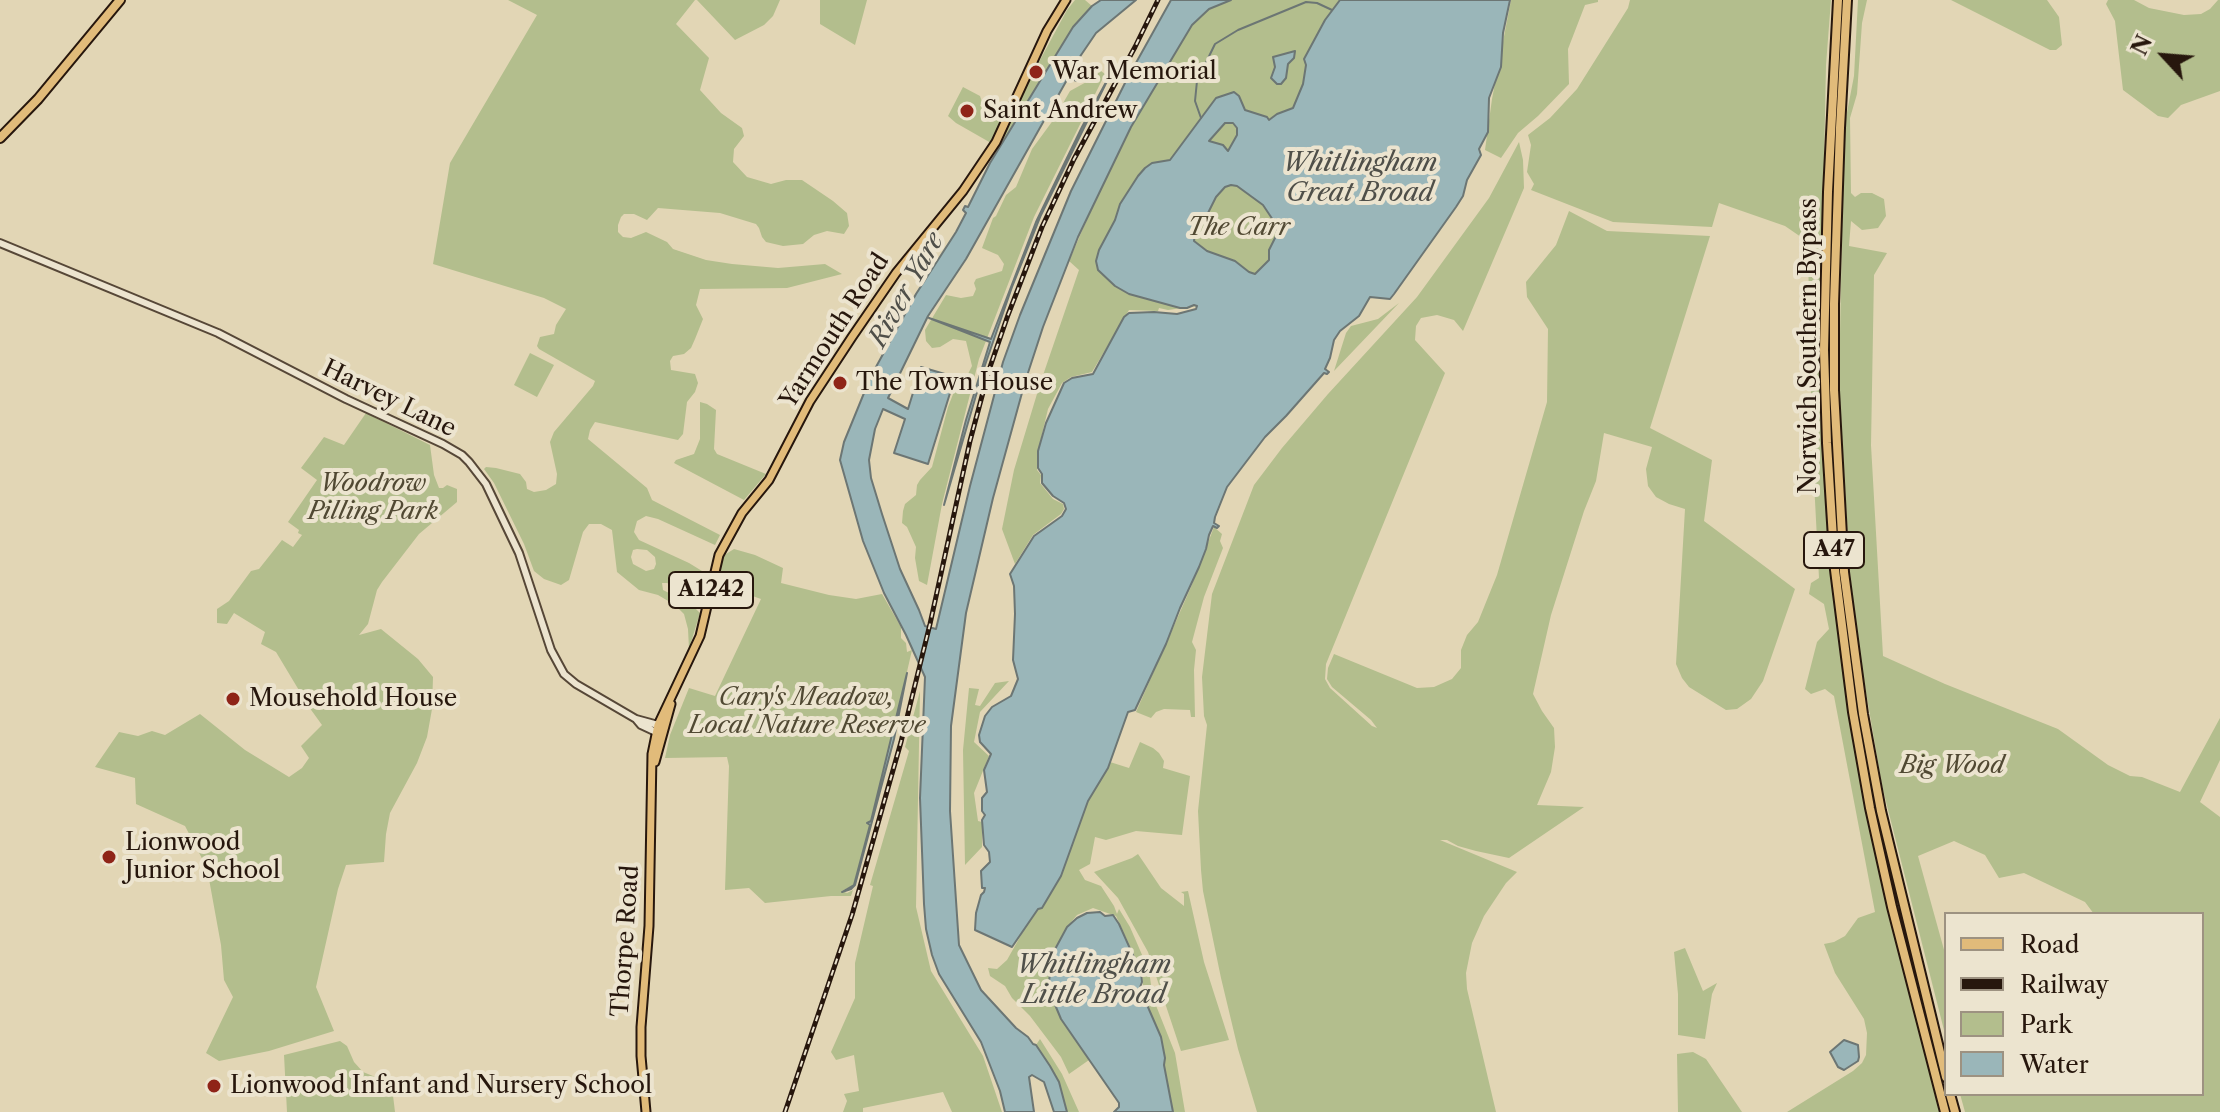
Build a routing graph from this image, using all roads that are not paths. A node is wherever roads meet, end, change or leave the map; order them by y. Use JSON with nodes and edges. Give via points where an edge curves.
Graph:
{"nodes":[{"id":1,"x":120,"y":0,"type":"edge"},
{"id":2,"x":1066,"y":0,"type":"edge"},
{"id":3,"x":1838,"y":0,"type":"edge"},
{"id":4,"x":1847,"y":0,"type":"edge"},
{"id":5,"x":0,"y":138,"type":"edge"},
{"id":6,"x":0,"y":243,"type":"edge"},
{"id":7,"x":660,"y":730,"type":"junction"},
{"id":8,"x":1944,"y":1069,"type":"edge"},
{"id":9,"x":646,"y":1112,"type":"edge"},
{"id":10,"x":1944,"y":1112,"type":"edge"}],
"edges":[{"from":1,"to":5,"type":"highway"},
{"from":2,"to":7,"type":"main road","name":"Yarmouth Road","number":"A1242","via":[[996,142],[887,285],[818,388],[769,480],[735,523],[716,565],[695,649]]},
{"from":3,"to":10,"type":"highway","name":"Norwich Southern Bypass","number":"A47","via":[[1824,338],[1835,570],[1870,808]]},
{"from":4,"to":8,"type":"highway","name":"Norwich Southern Bypass","number":"A47","via":[[1834,304],[1844,572],[1881,811]]},
{"from":6,"to":7,"type":"street","name":"Harvey Lane","via":[[218,333],[462,455],[486,484],[519,553],[564,674],[641,725]]},
{"from":7,"to":9,"type":"main road","name":"Thorpe Road","number":"A1242","via":[[652,772],[641,1027]]}]}
